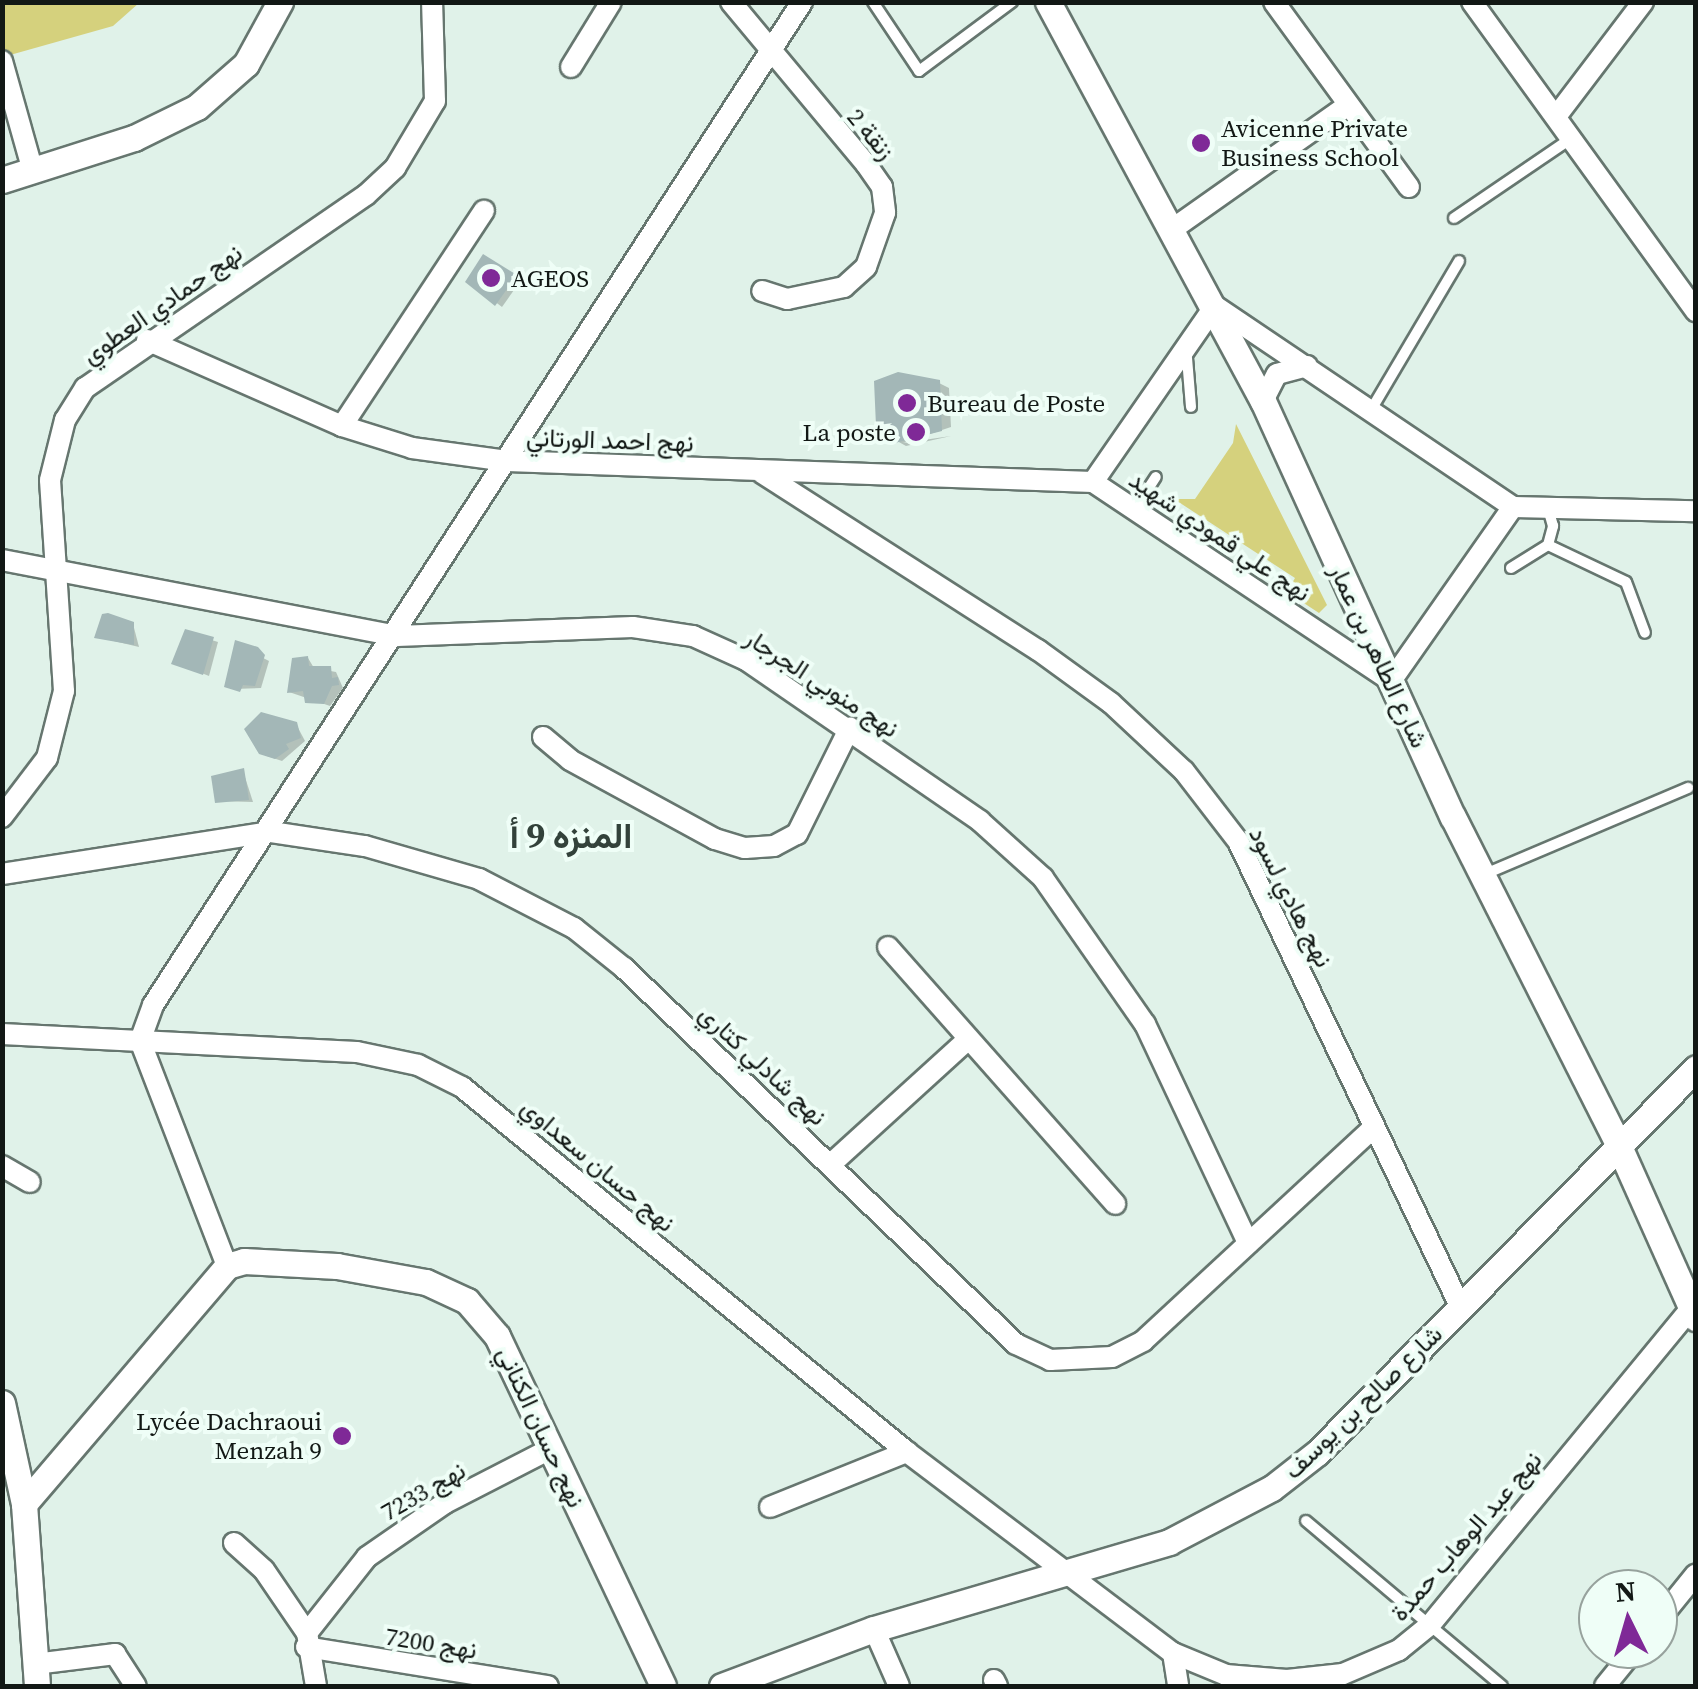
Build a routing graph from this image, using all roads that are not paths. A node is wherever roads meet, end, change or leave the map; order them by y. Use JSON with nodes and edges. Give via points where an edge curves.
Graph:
{"nodes":[{"id":1,"x":280,"y":2,"type":"edge"},
{"id":2,"x":432,"y":2,"type":"edge"},
{"id":3,"x":611,"y":2,"type":"edge"},
{"id":4,"x":730,"y":2,"type":"edge"},
{"id":5,"x":802,"y":2,"type":"edge"},
{"id":6,"x":873,"y":2,"type":"edge"},
{"id":7,"x":1012,"y":2,"type":"edge"},
{"id":8,"x":1048,"y":2,"type":"edge"},
{"id":9,"x":1274,"y":2,"type":"edge"},
{"id":10,"x":1472,"y":2,"type":"edge"},
{"id":11,"x":1643,"y":2,"type":"edge"},
{"id":12,"x":770,"y":54,"type":"junction"},
{"id":13,"x":2,"y":61,"type":"edge"},
{"id":14,"x":570,"y":68,"type":"dead end"},
{"id":15,"x":1347,"y":106,"type":"junction"},
{"id":16,"x":1558,"y":114,"type":"junction"},
{"id":17,"x":1574,"y":136,"type":"junction"},
{"id":18,"x":33,"y":170,"type":"junction"},
{"id":19,"x":2,"y":180,"type":"edge"},
{"id":20,"x":1409,"y":187,"type":"dead end"},
{"id":21,"x":484,"y":211,"type":"dead end"},
{"id":22,"x":1454,"y":218,"type":"dead end"},
{"id":23,"x":1174,"y":228,"type":"junction"},
{"id":24,"x":1459,"y":261,"type":"dead end"},
{"id":25,"x":762,"y":291,"type":"dead end"},
{"id":26,"x":1215,"y":306,"type":"junction"},
{"id":27,"x":1695,"y":310,"type":"edge"},
{"id":28,"x":147,"y":340,"type":"junction"},
{"id":29,"x":1191,"y":342,"type":"junction"},
{"id":30,"x":1307,"y":366,"type":"junction"},
{"id":31,"x":1263,"y":401,"type":"junction"},
{"id":32,"x":1190,"y":407,"type":"dead end"},
{"id":33,"x":1372,"y":410,"type":"junction"},
{"id":34,"x":342,"y":426,"type":"junction"},
{"id":35,"x":507,"y":461,"type":"junction"},
{"id":36,"x":758,"y":471,"type":"junction"},
{"id":37,"x":1156,"y":477,"type":"dead end"},
{"id":38,"x":1092,"y":482,"type":"junction"},
{"id":39,"x":1513,"y":507,"type":"junction"},
{"id":40,"x":1136,"y":508,"type":"junction"},
{"id":41,"x":1547,"y":508,"type":"junction"},
{"id":42,"x":1696,"y":510,"type":"edge"},
{"id":43,"x":1548,"y":545,"type":"junction"},
{"id":44,"x":2,"y":560,"type":"edge"},
{"id":45,"x":1510,"y":568,"type":"dead end"},
{"id":46,"x":58,"y":572,"type":"junction"},
{"id":47,"x":1645,"y":633,"type":"dead end"},
{"id":48,"x":397,"y":636,"type":"junction"},
{"id":49,"x":1391,"y":681,"type":"junction"},
{"id":50,"x":850,"y":727,"type":"junction"},
{"id":51,"x":543,"y":737,"type":"dead end"},
{"id":52,"x":1688,"y":788,"type":"dead end"},
{"id":53,"x":2,"y":818,"type":"edge"},
{"id":54,"x":271,"y":832,"type":"junction"},
{"id":55,"x":2,"y":874,"type":"edge"},
{"id":56,"x":1482,"y":875,"type":"junction"},
{"id":57,"x":888,"y":948,"type":"dead end"},
{"id":58,"x":2,"y":1034,"type":"edge"},
{"id":59,"x":140,"y":1040,"type":"junction"},
{"id":60,"x":966,"y":1041,"type":"junction"},
{"id":61,"x":1696,"y":1068,"type":"edge"},
{"id":62,"x":1373,"y":1128,"type":"junction"},
{"id":63,"x":1618,"y":1144,"type":"junction"},
{"id":64,"x":831,"y":1164,"type":"junction"},
{"id":65,"x":2,"y":1166,"type":"edge"},
{"id":66,"x":30,"y":1182,"type":"dead end"},
{"id":67,"x":1115,"y":1204,"type":"dead end"},
{"id":68,"x":1248,"y":1243,"type":"junction"},
{"id":69,"x":227,"y":1266,"type":"junction"},
{"id":70,"x":1461,"y":1308,"type":"junction"},
{"id":71,"x":1694,"y":1310,"type":"edge"},
{"id":72,"x":2,"y":1403,"type":"edge"},
{"id":73,"x":552,"y":1448,"type":"junction"},
{"id":74,"x":908,"y":1452,"type":"junction"},
{"id":75,"x":24,"y":1504,"type":"junction"},
{"id":76,"x":770,"y":1507,"type":"dead end"},
{"id":77,"x":1306,"y":1521,"type":"dead end"},
{"id":78,"x":234,"y":1543,"type":"dead end"},
{"id":79,"x":1067,"y":1573,"type":"junction"},
{"id":80,"x":1696,"y":1574,"type":"edge"},
{"id":81,"x":1678,"y":1596,"type":"edge"},
{"id":82,"x":1430,"y":1625,"type":"junction"},
{"id":83,"x":874,"y":1630,"type":"junction"},
{"id":84,"x":306,"y":1640,"type":"junction"},
{"id":85,"x":1174,"y":1653,"type":"junction"},
{"id":86,"x":36,"y":1675,"type":"edge"},
{"id":87,"x":480,"y":1681,"type":"edge"},
{"id":88,"x":136,"y":1686,"type":"edge"},
{"id":89,"x":316,"y":1686,"type":"edge"},
{"id":90,"x":548,"y":1686,"type":"edge"},
{"id":91,"x":662,"y":1686,"type":"edge"},
{"id":92,"x":722,"y":1686,"type":"edge"},
{"id":93,"x":899,"y":1686,"type":"edge"},
{"id":94,"x":1178,"y":1686,"type":"edge"},
{"id":95,"x":1502,"y":1686,"type":"edge"}],
"edges":[{"from":1,"to":18,"type":"street","via":[[246,64],[197,107],[134,138]]},
{"from":2,"to":28,"type":"street","name":"نهج حمادي العطوي","via":[[435,101],[409,152],[366,196]]},
{"from":3,"to":14,"type":"street"},
{"from":4,"to":12,"type":"street","name":"زنقة 2"},
{"from":5,"to":12,"type":"street"},
{"from":6,"to":7,"type":"lane","via":[[920,71]]},
{"from":8,"to":23,"type":"street","name":"شارع الطاهر بن عمار"},
{"from":9,"to":15,"type":"street"},
{"from":10,"to":16,"type":"street"},
{"from":11,"to":16,"type":"street"},
{"from":12,"to":25,"type":"street","name":"زنقة 2","via":[[866,164],[882,188],[885,213],[866,267],[844,286],[787,300]]},
{"from":12,"to":35,"type":"street"},
{"from":13,"to":18,"type":"street"},
{"from":15,"to":20,"type":"street"},
{"from":15,"to":23,"type":"street"},
{"from":16,"to":17,"type":"street"},
{"from":17,"to":22,"type":"lane"},
{"from":17,"to":27,"type":"street"},
{"from":18,"to":19,"type":"street"},
{"from":21,"to":34,"type":"street"},
{"from":23,"to":26,"type":"street","name":"شارع الطاهر بن عمار"},
{"from":24,"to":33,"type":"lane"},
{"from":26,"to":29,"type":"street"},
{"from":26,"to":30,"type":"street"},
{"from":26,"to":31,"type":"street","name":"شارع الطاهر بن عمار"},
{"from":28,"to":34,"type":"street","name":"نهج احمد الورتاني"},
{"from":28,"to":46,"type":"street","name":"نهج حمادي العطوي","via":[[84,388],[65,420],[50,480]]},
{"from":29,"to":32,"type":"lane","via":[[1184,371]]},
{"from":29,"to":38,"type":"street"},
{"from":30,"to":31,"type":"street","via":[[1277,374]]},
{"from":30,"to":33,"type":"street"},
{"from":31,"to":49,"type":"street","name":"شارع الطاهر بن عمار"},
{"from":33,"to":39,"type":"street"},
{"from":34,"to":35,"type":"street","name":"نهج احمد الورتاني","via":[[412,448]]},
{"from":35,"to":36,"type":"street","name":"نهج احمد الورتاني"},
{"from":35,"to":48,"type":"street"},
{"from":36,"to":38,"type":"street","name":"نهج احمد الورتاني"},
{"from":36,"to":62,"type":"street","name":"نهج هادي لسود","via":[[1038,650],[1111,703],[1184,772],[1238,841]]},
{"from":37,"to":40,"type":"lane"},
{"from":38,"to":40,"type":"street","name":"نهج علي قمودي شهيد"},
{"from":39,"to":41,"type":"street"},
{"from":39,"to":49,"type":"street"},
{"from":40,"to":49,"type":"street","name":"نهج علي قمودي شهيد"},
{"from":41,"to":42,"type":"street"},
{"from":41,"to":43,"type":"lane","via":[[1553,526]]},
{"from":43,"to":45,"type":"lane"},
{"from":43,"to":47,"type":"lane","via":[[1626,582]]},
{"from":44,"to":46,"type":"street","name":"نهج منوبي الجرجار"},
{"from":46,"to":48,"type":"street","name":"نهج منوبي الجرجار"},
{"from":46,"to":53,"type":"street","name":"نهج حمادي العطوي","via":[[66,652],[58,725],[47,758]]},
{"from":48,"to":50,"type":"street","name":"نهج منوبي الجرجار","via":[[633,627],[693,636],[746,660]]},
{"from":48,"to":54,"type":"street"},
{"from":49,"to":56,"type":"street","name":"شارع الطاهر بن عمار"},
{"from":50,"to":51,"type":"street","via":[[797,834],[774,846],[745,848],[618,787]]},
{"from":50,"to":68,"type":"street","name":"نهج منوبي الجرجار","via":[[980,821],[1044,878],[1096,945],[1145,1024]]},
{"from":52,"to":56,"type":"lane"},
{"from":54,"to":55,"type":"street","name":"نهج شادلي كتاري"},
{"from":54,"to":59,"type":"street","via":[[153,1006]]},
{"from":54,"to":64,"type":"street","name":"نهج شادلي كتاري","via":[[429,862],[479,878],[574,928]]},
{"from":56,"to":63,"type":"street","name":"شارع الطاهر بن عمار"},
{"from":57,"to":60,"type":"street"},
{"from":58,"to":59,"type":"street","name":"نهج حسان سعداوي"},
{"from":59,"to":69,"type":"street"},
{"from":59,"to":74,"type":"street","name":"نهج حسان سعداوي","via":[[357,1052],[418,1064],[462,1088]]},
{"from":60,"to":64,"type":"street"},
{"from":60,"to":67,"type":"street"},
{"from":61,"to":63,"type":"street","name":"شارع صالح بن يوسف"},
{"from":62,"to":68,"type":"street","name":"نهج شادلي كتاري"},
{"from":62,"to":70,"type":"street","name":"نهج هادي لسود"},
{"from":63,"to":70,"type":"street","name":"شارع صالح بن يوسف"},
{"from":63,"to":71,"type":"street","name":"شارع الطاهر بن عمار"},
{"from":64,"to":68,"type":"street","name":"نهج شادلي كتاري","via":[[1016,1344],[1050,1360],[1112,1358],[1143,1341]]},
{"from":65,"to":66,"type":"street"},
{"from":69,"to":73,"type":"street","name":"نهج حسان الكناني","via":[[244,1260],[337,1266],[447,1290],[498,1336]]},
{"from":69,"to":75,"type":"street"},
{"from":70,"to":79,"type":"street","name":"شارع صالح بن يوسف","via":[[1317,1453],[1272,1488],[1169,1542]]},
{"from":71,"to":82,"type":"street","name":"نهج عبد الوهاب حمدة"},
{"from":72,"to":75,"type":"street"},
{"from":73,"to":84,"type":"street","name":"نهج 7233","via":[[400,1530],[336,1592]]},
{"from":73,"to":91,"type":"street","name":"نهج حسان الكناني"},
{"from":74,"to":76,"type":"street"},
{"from":74,"to":79,"type":"street","name":"نهج حسان سعداوي"},
{"from":75,"to":86,"type":"street"},
{"from":77,"to":82,"type":"lane"},
{"from":78,"to":84,"type":"street","via":[[264,1570]]},
{"from":79,"to":83,"type":"street","name":"شارع صالح بن يوسف"},
{"from":79,"to":85,"type":"street","name":"نهج عبد الوهاب حمدة"},
{"from":80,"to":81,"type":"street"},
{"from":82,"to":85,"type":"street","name":"نهج عبد الوهاب حمدة","via":[[1398,1650],[1344,1674],[1288,1680],[1226,1675]]},
{"from":82,"to":95,"type":"lane"},
{"from":83,"to":92,"type":"street","name":"شارع صالح بن يوسف"},
{"from":83,"to":93,"type":"street"},
{"from":84,"to":87,"type":"street","name":"نهج 7200"},
{"from":84,"to":89,"type":"street"},
{"from":85,"to":94,"type":"street"},
{"from":86,"to":88,"type":"street","via":[[115,1654]]},
{"from":87,"to":90,"type":"street","name":"نهج 7200"}]}
